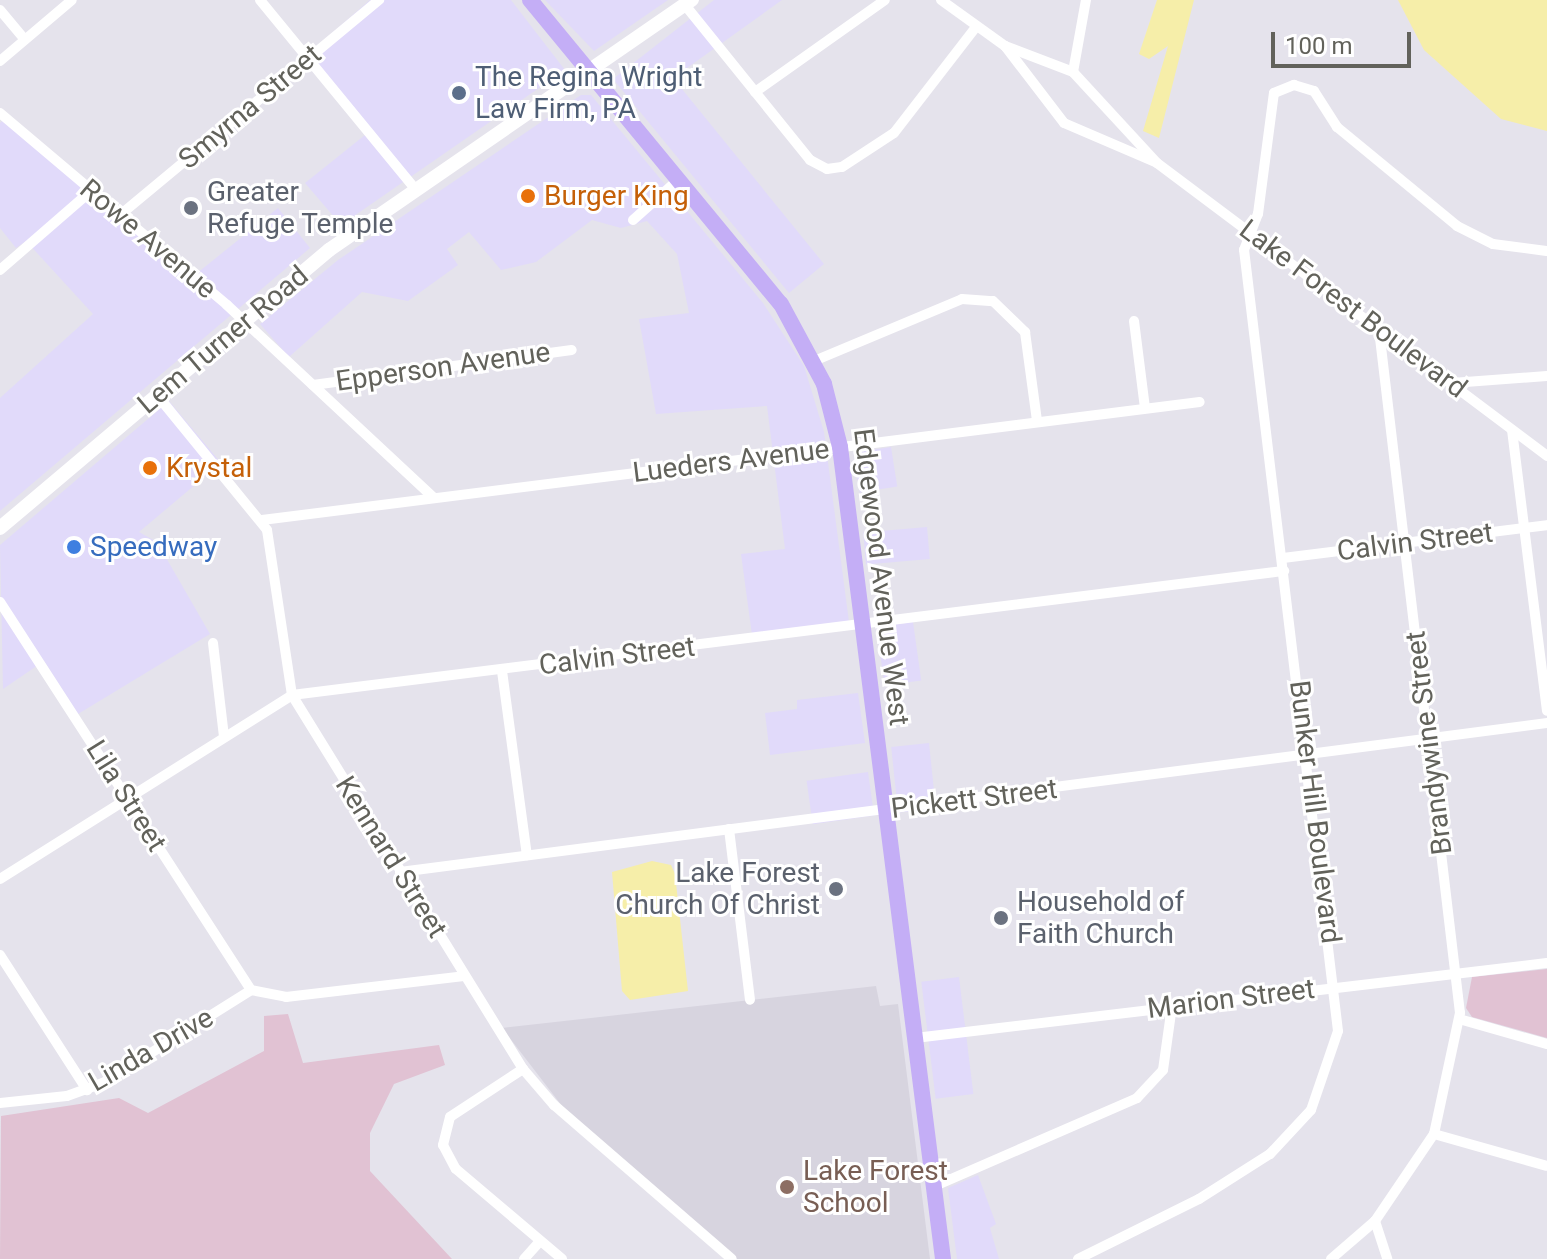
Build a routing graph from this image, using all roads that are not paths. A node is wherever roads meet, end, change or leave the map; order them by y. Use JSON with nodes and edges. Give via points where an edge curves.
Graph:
{"nodes":[{"id":1,"x":72,"y":0,"type":"edge"},
{"id":2,"x":260,"y":0,"type":"edge"},
{"id":3,"x":379,"y":0,"type":"edge"},
{"id":4,"x":530,"y":0,"type":"edge"},
{"id":5,"x":885,"y":0,"type":"edge"},
{"id":6,"x":941,"y":0,"type":"edge"},
{"id":7,"x":1086,"y":0,"type":"edge"},
{"id":8,"x":688,"y":3,"type":"edge"},
{"id":9,"x":0,"y":10,"type":"edge"},
{"id":10,"x":976,"y":27,"type":"junction"},
{"id":11,"x":24,"y":39,"type":"junction"},
{"id":12,"x":1005,"y":46,"type":"junction"},
{"id":13,"x":308,"y":59,"type":"junction"},
{"id":14,"x":0,"y":61,"type":"edge"},
{"id":15,"x":590,"y":72,"type":"junction"},
{"id":16,"x":1073,"y":72,"type":"junction"},
{"id":17,"x":755,"y":92,"type":"junction"},
{"id":18,"x":0,"y":113,"type":"edge"},
{"id":19,"x":1157,"y":163,"type":"junction"},
{"id":20,"x":679,"y":179,"type":"junction"},
{"id":21,"x":416,"y":190,"type":"junction"},
{"id":22,"x":91,"y":191,"type":"junction"},
{"id":23,"x":120,"y":215,"type":"junction"},
{"id":24,"x":633,"y":220,"type":"dead end"},
{"id":25,"x":1252,"y":234,"type":"junction"},
{"id":26,"x":1547,"y":251,"type":"edge"},
{"id":27,"x":0,"y":270,"type":"edge"},
{"id":28,"x":243,"y":319,"type":"junction"},
{"id":29,"x":1134,"y":321,"type":"dead end"},
{"id":30,"x":1379,"y":330,"type":"junction"},
{"id":31,"x":572,"y":350,"type":"dead end"},
{"id":32,"x":814,"y":361,"type":"junction"},
{"id":33,"x":1547,"y":376,"type":"edge"},
{"id":34,"x":1452,"y":383,"type":"junction"},
{"id":35,"x":313,"y":385,"type":"junction"},
{"id":36,"x":157,"y":395,"type":"junction"},
{"id":37,"x":1200,"y":402,"type":"dead end"},
{"id":38,"x":1145,"y":408,"type":"junction"},
{"id":39,"x":1037,"y":421,"type":"junction"},
{"id":40,"x":1512,"y":430,"type":"junction"},
{"id":41,"x":840,"y":447,"type":"junction"},
{"id":42,"x":1547,"y":456,"type":"edge"},
{"id":43,"x":434,"y":498,"type":"junction"},
{"id":44,"x":262,"y":520,"type":"junction"},
{"id":45,"x":1547,"y":525,"type":"edge"},
{"id":46,"x":0,"y":528,"type":"edge"},
{"id":47,"x":1524,"y":528,"type":"junction"},
{"id":48,"x":1405,"y":543,"type":"junction"},
{"id":49,"x":1283,"y":558,"type":"junction"},
{"id":50,"x":1284,"y":571,"type":"junction"},
{"id":51,"x":0,"y":602,"type":"edge"},
{"id":52,"x":862,"y":625,"type":"junction"},
{"id":53,"x":213,"y":643,"type":"dead end"},
{"id":54,"x":502,"y":671,"type":"junction"},
{"id":55,"x":292,"y":695,"type":"junction"},
{"id":56,"x":1547,"y":711,"type":"edge"},
{"id":57,"x":1547,"y":723,"type":"edge"},
{"id":58,"x":224,"y":736,"type":"junction"},
{"id":59,"x":1429,"y":738,"type":"junction"},
{"id":60,"x":1307,"y":753,"type":"junction"},
{"id":61,"x":127,"y":798,"type":"junction"},
{"id":62,"x":886,"y":810,"type":"junction"},
{"id":63,"x":729,"y":829,"type":"junction"},
{"id":64,"x":527,"y":855,"type":"junction"},
{"id":65,"x":400,"y":872,"type":"junction"},
{"id":66,"x":0,"y":879,"type":"edge"},
{"id":67,"x":0,"y":955,"type":"edge"},
{"id":68,"x":1547,"y":963,"type":"edge"},
{"id":69,"x":1458,"y":975,"type":"junction"},
{"id":70,"x":464,"y":976,"type":"junction"},
{"id":71,"x":1337,"y":987,"type":"junction"},
{"id":72,"x":255,"y":994,"type":"junction"},
{"id":73,"x":750,"y":1000,"type":"dead end"},
{"id":74,"x":1172,"y":1006,"type":"junction"},
{"id":75,"x":1459,"y":1019,"type":"junction"},
{"id":76,"x":915,"y":1038,"type":"junction"},
{"id":77,"x":1547,"y":1044,"type":"edge"},
{"id":78,"x":523,"y":1069,"type":"junction"},
{"id":79,"x":87,"y":1090,"type":"junction"},
{"id":80,"x":0,"y":1103,"type":"edge"},
{"id":81,"x":1434,"y":1134,"type":"junction"},
{"id":82,"x":1547,"y":1166,"type":"edge"},
{"id":83,"x":935,"y":1186,"type":"junction"},
{"id":84,"x":1375,"y":1221,"type":"junction"},
{"id":85,"x":540,"y":1241,"type":"junction"},
{"id":86,"x":524,"y":1259,"type":"edge"},
{"id":87,"x":562,"y":1259,"type":"edge"},
{"id":88,"x":732,"y":1259,"type":"edge"},
{"id":89,"x":943,"y":1259,"type":"edge"},
{"id":90,"x":1078,"y":1259,"type":"edge"},
{"id":91,"x":1331,"y":1259,"type":"edge"},
{"id":92,"x":1387,"y":1259,"type":"edge"}],
"edges":[{"from":1,"to":11,"type":"street"},
{"from":2,"to":13,"type":"street"},
{"from":3,"to":13,"type":"street","name":"Smyrna Street"},
{"from":4,"to":15,"type":"main road","name":"Edgewood Avenue West"},
{"from":5,"to":17,"type":"street"},
{"from":6,"to":10,"type":"street","name":"Lake Forest Boulevard"},
{"from":7,"to":16,"type":"street"},
{"from":8,"to":15,"type":"main road","name":"Lem Turner Road"},
{"from":8,"to":17,"type":"street"},
{"from":9,"to":11,"type":"street"},
{"from":10,"to":12,"type":"street","name":"Lake Forest Boulevard"},
{"from":10,"to":17,"type":"street","via":[[894,133],[842,167],[810,160]]},
{"from":11,"to":14,"type":"street"},
{"from":12,"to":16,"type":"street","name":"Lake Forest Boulevard"},
{"from":12,"to":19,"type":"street","name":"Lake Forest Boulevard","via":[[1064,123]]},
{"from":13,"to":21,"type":"street"},
{"from":13,"to":23,"type":"street","name":"Smyrna Street"},
{"from":15,"to":20,"type":"main road","name":"Edgewood Avenue West"},
{"from":15,"to":21,"type":"main road","name":"Lem Turner Road"},
{"from":16,"to":19,"type":"street","name":"Lake Forest Boulevard"},
{"from":18,"to":22,"type":"street","name":"Rowe Avenue"},
{"from":19,"to":25,"type":"street","name":"Lake Forest Boulevard"},
{"from":20,"to":24,"type":"street"},
{"from":20,"to":32,"type":"main road","name":"Edgewood Avenue West","via":[[781,304]]},
{"from":21,"to":28,"type":"main road","name":"Lem Turner Road"},
{"from":22,"to":23,"type":"street","name":"Rowe Avenue"},
{"from":22,"to":27,"type":"street"},
{"from":23,"to":28,"type":"street","name":"Rowe Avenue"},
{"from":25,"to":26,"type":"street","name":"Bunker Hill Boulevard","via":[[1271,101],[1294,85],[1314,91],[1337,127],[1457,226],[1493,244]]},
{"from":25,"to":30,"type":"street","name":"Lake Forest Boulevard"},
{"from":25,"to":49,"type":"street","name":"Bunker Hill Boulevard","via":[[1244,250]]},
{"from":28,"to":35,"type":"street","name":"Rowe Avenue"},
{"from":28,"to":36,"type":"main road","name":"Lem Turner Road"},
{"from":29,"to":38,"type":"street"},
{"from":30,"to":34,"type":"street","name":"Lake Forest Boulevard"},
{"from":30,"to":48,"type":"street","name":"Brandywine Street"},
{"from":31,"to":35,"type":"street","name":"Epperson Avenue"},
{"from":32,"to":39,"type":"street","via":[[962,299],[993,301],[1025,332]]},
{"from":32,"to":41,"type":"main road","name":"Edgewood Avenue West"},
{"from":33,"to":34,"type":"street"},
{"from":34,"to":40,"type":"street","name":"Lake Forest Boulevard"},
{"from":35,"to":43,"type":"street","name":"Rowe Avenue"},
{"from":36,"to":44,"type":"street"},
{"from":36,"to":46,"type":"main road","name":"Lem Turner Road"},
{"from":37,"to":38,"type":"street","name":"Lueders Avenue"},
{"from":38,"to":39,"type":"street","name":"Lueders Avenue"},
{"from":39,"to":41,"type":"street","name":"Lueders Avenue"},
{"from":40,"to":42,"type":"street","name":"Lake Forest Boulevard"},
{"from":40,"to":47,"type":"street"},
{"from":41,"to":43,"type":"street","name":"Lueders Avenue"},
{"from":41,"to":52,"type":"main road","name":"Edgewood Avenue West"},
{"from":43,"to":44,"type":"street","name":"Lueders Avenue"},
{"from":44,"to":55,"type":"street","name":"Kennard Street"},
{"from":45,"to":47,"type":"street","name":"Calvin Street"},
{"from":47,"to":48,"type":"street","name":"Calvin Street"},
{"from":47,"to":56,"type":"street"},
{"from":48,"to":49,"type":"street","name":"Calvin Street"},
{"from":48,"to":59,"type":"street","name":"Brandywine Street"},
{"from":49,"to":50,"type":"street","name":"Bunker Hill Boulevard"},
{"from":50,"to":52,"type":"street","name":"Calvin Street"},
{"from":50,"to":60,"type":"street","name":"Bunker Hill Boulevard"},
{"from":51,"to":61,"type":"street","name":"Lila Street"},
{"from":52,"to":54,"type":"street","name":"Calvin Street"},
{"from":52,"to":62,"type":"main road","name":"Edgewood Avenue West"},
{"from":53,"to":58,"type":"street"},
{"from":54,"to":55,"type":"street","name":"Calvin Street"},
{"from":54,"to":64,"type":"street"},
{"from":55,"to":58,"type":"street","name":"Calvin Street"},
{"from":55,"to":65,"type":"street","name":"Kennard Street"},
{"from":57,"to":59,"type":"street","name":"Pickett Street"},
{"from":58,"to":61,"type":"street","name":"Calvin Street"},
{"from":59,"to":60,"type":"street","name":"Pickett Street"},
{"from":59,"to":69,"type":"street","name":"Brandywine Street"},
{"from":60,"to":62,"type":"street","name":"Pickett Street"},
{"from":60,"to":71,"type":"street","name":"Bunker Hill Boulevard"},
{"from":61,"to":66,"type":"street","name":"Calvin Street"},
{"from":61,"to":72,"type":"street","name":"Lila Street"},
{"from":62,"to":63,"type":"street","name":"Pickett Street"},
{"from":62,"to":76,"type":"main road","name":"Edgewood Avenue West"},
{"from":63,"to":64,"type":"street","name":"Pickett Street"},
{"from":63,"to":73,"type":"street"},
{"from":64,"to":65,"type":"street","name":"Pickett Street"},
{"from":65,"to":70,"type":"street","name":"Kennard Street"},
{"from":67,"to":79,"type":"street"},
{"from":68,"to":69,"type":"street","name":"Marion Street"},
{"from":69,"to":71,"type":"street","name":"Marion Street"},
{"from":69,"to":75,"type":"street","name":"Brandywine Street"},
{"from":70,"to":72,"type":"street","name":"Linda Drive"},
{"from":70,"to":78,"type":"street","name":"Kennard Street"},
{"from":71,"to":74,"type":"street","name":"Marion Street"},
{"from":71,"to":90,"type":"street","name":"Bunker Hill Boulevard","via":[[1329,1070],[1289,1135],[1199,1199]]},
{"from":72,"to":79,"type":"street","name":"Linda Drive"},
{"from":74,"to":76,"type":"street","name":"Marion Street"},
{"from":74,"to":83,"type":"street","via":[[1163,1070],[1137,1098]]},
{"from":75,"to":77,"type":"street"},
{"from":75,"to":81,"type":"street","name":"Brandywine Street"},
{"from":76,"to":83,"type":"main road","name":"Edgewood Avenue West"},
{"from":78,"to":85,"type":"street","via":[[450,1117],[443,1145],[456,1169]]},
{"from":78,"to":88,"type":"street","name":"Kennard Street","via":[[554,1105]]},
{"from":79,"to":80,"type":"street","name":"Linda Drive"},
{"from":81,"to":82,"type":"street"},
{"from":81,"to":84,"type":"street","name":"Brandywine Street"},
{"from":83,"to":89,"type":"main road","name":"Edgewood Avenue West"},
{"from":84,"to":91,"type":"street","name":"Brandywine Street"},
{"from":84,"to":92,"type":"street"},
{"from":85,"to":86,"type":"street"},
{"from":85,"to":87,"type":"street"}]}
